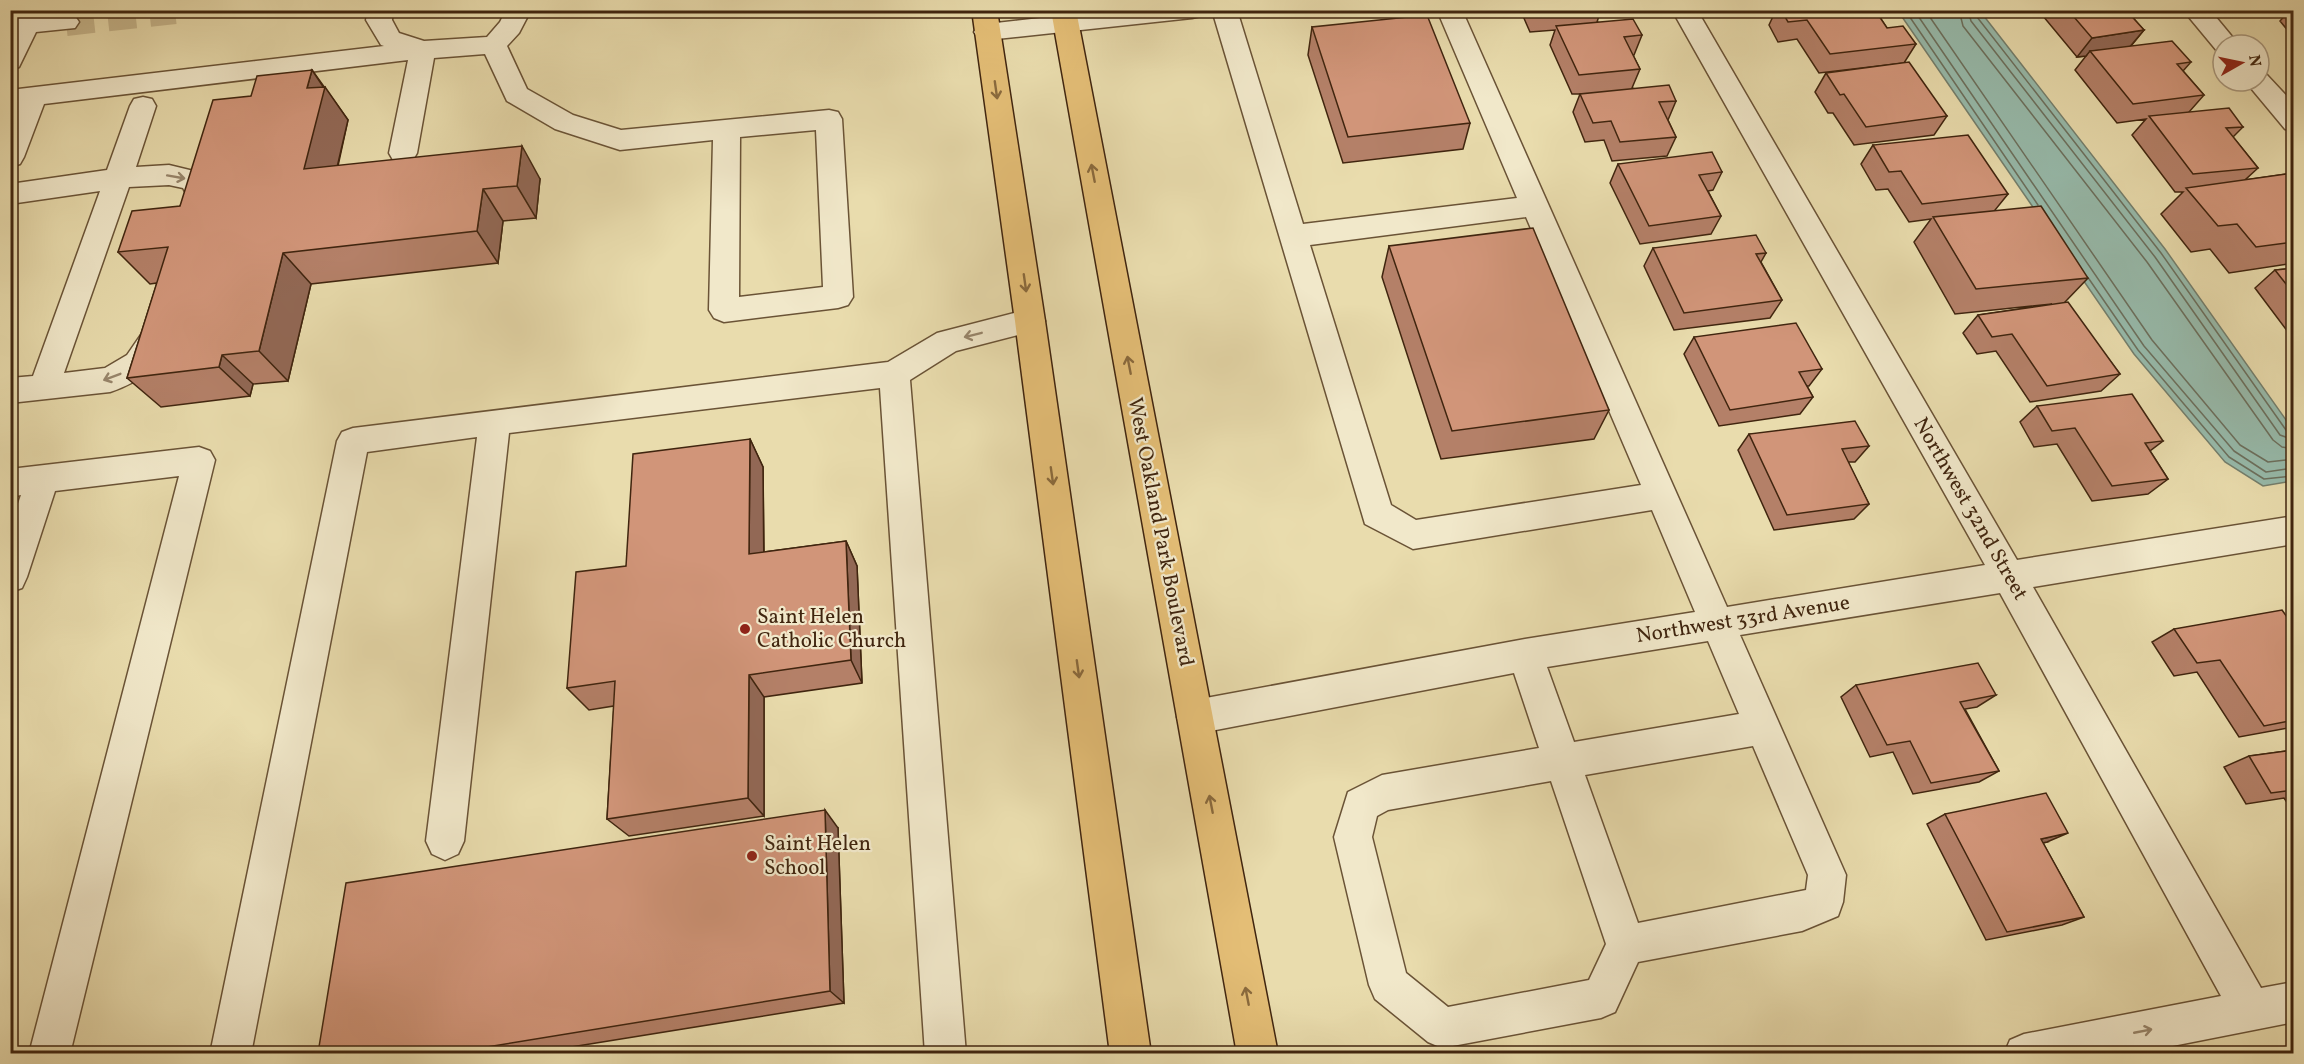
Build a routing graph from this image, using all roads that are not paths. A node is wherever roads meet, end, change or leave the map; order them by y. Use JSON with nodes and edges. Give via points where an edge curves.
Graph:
{"nodes":[{"id":1,"x":381,"y":10,"type":"edge"},
{"id":2,"x":519,"y":10,"type":"edge"},
{"id":3,"x":1192,"y":10,"type":"edge"},
{"id":4,"x":1224,"y":10,"type":"edge"},
{"id":5,"x":1449,"y":10,"type":"edge"},
{"id":6,"x":1684,"y":10,"type":"edge"},
{"id":7,"x":2195,"y":10,"type":"edge"},
{"id":8,"x":1064,"y":17,"type":"edge"},
{"id":9,"x":24,"y":20,"type":"edge"},
{"id":10,"x":986,"y":21,"type":"edge"},
{"id":11,"x":66,"y":22,"type":"tunnel mouth"},
{"id":12,"x":2215,"y":33,"type":"edge"},
{"id":13,"x":495,"y":45,"type":"junction"},
{"id":14,"x":423,"y":50,"type":"junction"},
{"id":15,"x":10,"y":62,"type":"edge"},
{"id":16,"x":2269,"y":93,"type":"edge"},
{"id":17,"x":22,"y":97,"type":"edge"},
{"id":18,"x":143,"y":105,"type":"dead end"},
{"id":19,"x":2294,"y":122,"type":"edge"},
{"id":20,"x":726,"y":129,"type":"junction"},
{"id":21,"x":404,"y":153,"type":"dead end"},
{"id":22,"x":10,"y":157,"type":"edge"},
{"id":23,"x":118,"y":178,"type":"junction"},
{"id":24,"x":10,"y":194,"type":"edge"},
{"id":25,"x":1535,"y":206,"type":"junction"},
{"id":26,"x":1293,"y":236,"type":"junction"},
{"id":27,"x":186,"y":240,"type":"edge"},
{"id":28,"x":165,"y":310,"type":"edge"},
{"id":29,"x":1030,"y":321,"type":"junction"},
{"id":30,"x":894,"y":374,"type":"junction"},
{"id":31,"x":44,"y":387,"type":"junction"},
{"id":32,"x":10,"y":391,"type":"edge"},
{"id":33,"x":495,"y":422,"type":"junction"},
{"id":34,"x":27,"y":481,"type":"edge"},
{"id":35,"x":1662,"y":495,"type":"junction"},
{"id":36,"x":2294,"y":530,"type":"edge"},
{"id":37,"x":2009,"y":577,"type":"junction"},
{"id":38,"x":10,"y":578,"type":"edge"},
{"id":39,"x":1719,"y":624,"type":"junction"},
{"id":40,"x":1525,"y":655,"type":"junction"},
{"id":41,"x":1195,"y":717,"type":"junction"},
{"id":42,"x":1763,"y":727,"type":"junction"},
{"id":43,"x":1562,"y":761,"type":"junction"},
{"id":44,"x":445,"y":841,"type":"dead end"},
{"id":45,"x":1626,"y":945,"type":"junction"},
{"id":46,"x":2294,"y":1002,"type":"edge"},
{"id":47,"x":2251,"y":1010,"type":"junction"},
{"id":48,"x":49,"y":1053,"type":"edge"},
{"id":49,"x":230,"y":1053,"type":"edge"},
{"id":50,"x":946,"y":1053,"type":"edge"},
{"id":51,"x":1131,"y":1053,"type":"edge"},
{"id":52,"x":1258,"y":1053,"type":"edge"},
{"id":53,"x":2024,"y":1053,"type":"edge"}],
"edges":[{"from":1,"to":14,"type":"street","via":[[379,20],[390,39]]},
{"from":2,"to":13,"type":"street"},
{"from":3,"to":8,"type":"street"},
{"from":4,"to":26,"type":"street"},
{"from":5,"to":25,"type":"street"},
{"from":6,"to":37,"type":"street","name":"Northwest 32nd Street"},
{"from":7,"to":12,"type":"street"},
{"from":8,"to":10,"type":"street"},
{"from":41,"to":8,"type":"main road","name":"West Oakland Park Boulevard","one_way":true},
{"from":9,"to":11,"type":"street"},
{"from":9,"to":15,"type":"street"},
{"from":10,"to":29,"type":"main road","one_way":true},
{"from":13,"to":14,"type":"street"},
{"from":13,"to":20,"type":"street","via":[[516,95],[564,122],[620,140]]},
{"from":14,"to":17,"type":"street"},
{"from":14,"to":21,"type":"street"},
{"from":16,"to":19,"type":"street"},
{"from":17,"to":22,"type":"street"},
{"from":18,"to":23,"type":"street"},
{"from":20,"to":20,"type":"street","via":[[829,119],[838,297],[724,310]]},
{"from":23,"to":24,"type":"street"},
{"from":23,"to":27,"type":"street","one_way":true,"via":[[170,175],[192,180],[201,195]]},
{"from":23,"to":31,"type":"street"},
{"from":25,"to":26,"type":"street"},
{"from":25,"to":35,"type":"street"},
{"from":26,"to":35,"type":"street","via":[[1377,514],[1413,535]]},
{"from":28,"to":31,"type":"street","one_way":true,"via":[[157,339],[138,364],[110,380]]},
{"from":29,"to":30,"type":"street","one_way":true,"via":[[948,341]]},
{"from":29,"to":51,"type":"main road","one_way":true},
{"from":30,"to":33,"type":"street"},
{"from":30,"to":50,"type":"street"},
{"from":31,"to":32,"type":"street"},
{"from":33,"to":44,"type":"street"},
{"from":33,"to":49,"type":"street","via":[[353,441]]},
{"from":34,"to":38,"type":"street"},
{"from":34,"to":48,"type":"street","via":[[200,460]]},
{"from":35,"to":39,"type":"street"},
{"from":36,"to":37,"type":"street","name":"Northwest 33rd Avenue"},
{"from":37,"to":39,"type":"street","name":"Northwest 33rd Avenue"},
{"from":37,"to":47,"type":"street","name":"Northwest 32nd Street"},
{"from":39,"to":40,"type":"street","name":"Northwest 33rd Avenue"},
{"from":39,"to":42,"type":"street"},
{"from":40,"to":41,"type":"street","name":"Northwest 33rd Avenue"},
{"from":40,"to":43,"type":"street"},
{"from":52,"to":41,"type":"main road","name":"West Oakland Park Boulevard","one_way":true},
{"from":42,"to":43,"type":"street"},
{"from":42,"to":45,"type":"street","via":[[1827,875],[1824,902],[1802,912]]},
{"from":43,"to":45,"type":"street"},
{"from":43,"to":45,"type":"street","via":[[1382,793],[1361,806],[1353,837],[1389,985],[1442,1028],[1601,998]]},
{"from":46,"to":47,"type":"street"},
{"from":53,"to":47,"type":"street","one_way":true}]}
